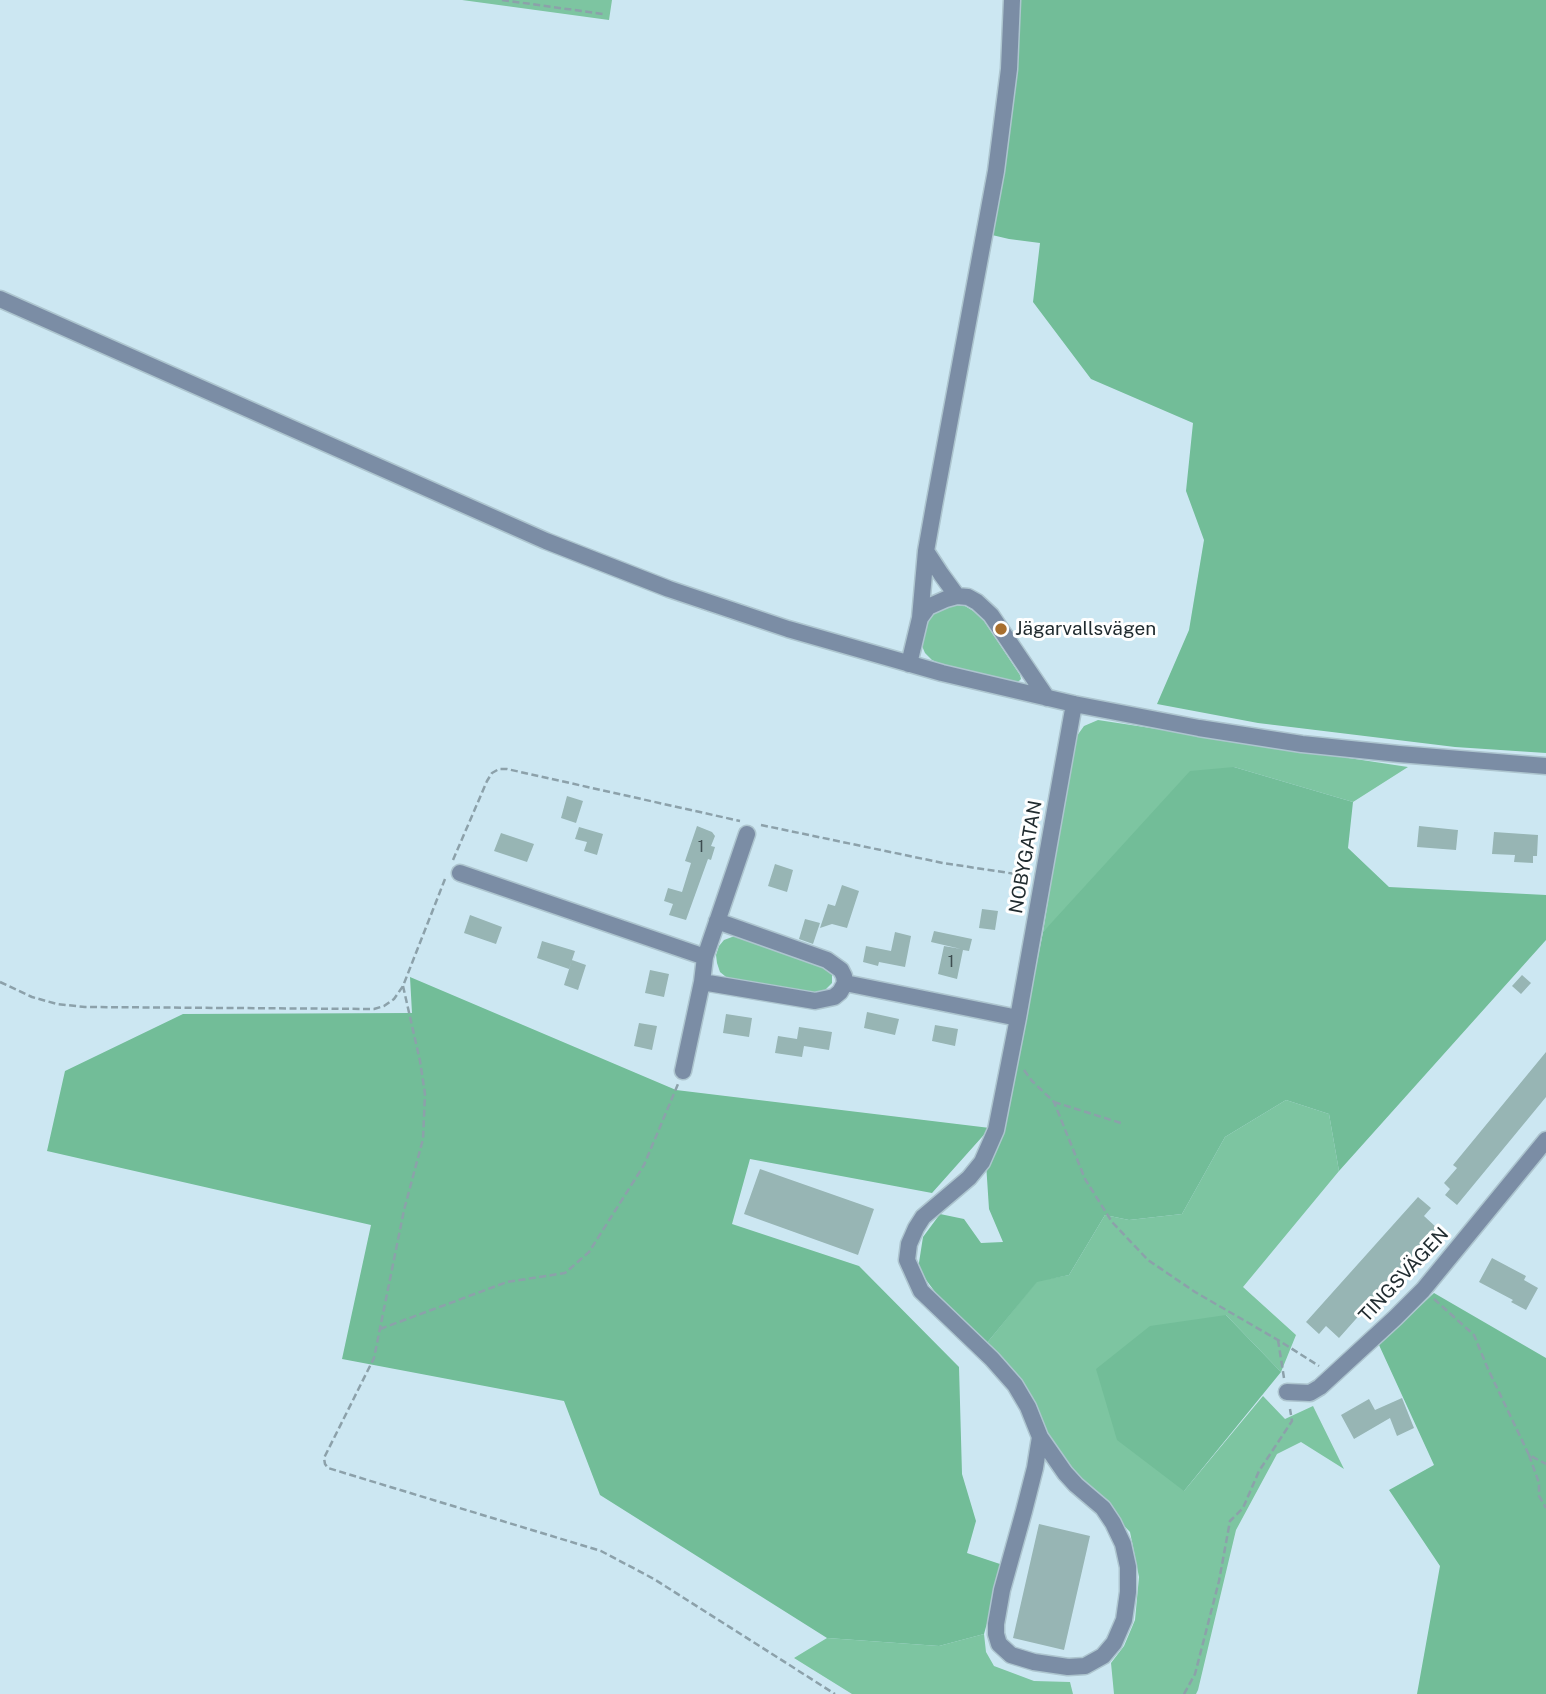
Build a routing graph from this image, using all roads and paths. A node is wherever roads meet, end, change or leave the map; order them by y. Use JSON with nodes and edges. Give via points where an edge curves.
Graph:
{"nodes":[{"id":1,"x":502,"y":0,"type":"edge"},
{"id":2,"x":1012,"y":0,"type":"edge"},
{"id":3,"x":603,"y":14,"type":"dead end"},
{"id":4,"x":0,"y":299,"type":"edge"},
{"id":5,"x":926,"y":551,"type":"junction"},
{"id":6,"x":957,"y":596,"type":"junction"},
{"id":7,"x":920,"y":618,"type":"junction"},
{"id":8,"x":909,"y":664,"type":"junction"},
{"id":9,"x":1047,"y":698,"type":"junction"},
{"id":10,"x":1074,"y":704,"type":"junction"},
{"id":11,"x":1546,"y":766,"type":"edge"},
{"id":12,"x":747,"y":834,"type":"dead end"},
{"id":13,"x":460,"y":873,"type":"dead end"},
{"id":14,"x":717,"y":921,"type":"junction"},
{"id":15,"x":705,"y":957,"type":"junction"},
{"id":16,"x":702,"y":982,"type":"junction"},
{"id":17,"x":845,"y":983,"type":"junction"},
{"id":18,"x":403,"y":986,"type":"dead end"},
{"id":19,"x":1018,"y":1018,"type":"junction"},
{"id":20,"x":1012,"y":1051,"type":"junction"},
{"id":21,"x":683,"y":1071,"type":"joint"},
{"id":22,"x":1054,"y":1102,"type":"junction"},
{"id":23,"x":1124,"y":1124,"type":"dead end"},
{"id":24,"x":1546,"y":1140,"type":"edge"},
{"id":25,"x":1532,"y":1157,"type":"junction"},
{"id":26,"x":1546,"y":1168,"type":"edge"},
{"id":27,"x":1423,"y":1290,"type":"junction"},
{"id":28,"x":380,"y":1329,"type":"junction"},
{"id":29,"x":1278,"y":1340,"type":"junction"},
{"id":30,"x":1333,"y":1375,"type":"junction"},
{"id":31,"x":1287,"y":1392,"type":"junction"},
{"id":32,"x":1040,"y":1437,"type":"junction"},
{"id":33,"x":1530,"y":1455,"type":"junction"},
{"id":34,"x":1546,"y":1464,"type":"edge"},
{"id":35,"x":1546,"y":1508,"type":"edge"},
{"id":36,"x":835,"y":1694,"type":"edge"},
{"id":37,"x":1184,"y":1694,"type":"edge"}],
"edges":[{"from":1,"to":3,"type":"path"},
{"from":2,"to":5,"type":"street","via":[[996,171]]},
{"from":4,"to":8,"type":"street","via":[[607,566],[788,629]]},
{"from":5,"to":6,"type":"street"},
{"from":5,"to":7,"type":"street"},
{"from":6,"to":7,"type":"street","via":[[936,602]]},
{"from":6,"to":9,"type":"street","via":[[977,602],[991,615]]},
{"from":7,"to":8,"type":"street"},
{"from":8,"to":9,"type":"street"},
{"from":9,"to":10,"type":"street"},
{"from":10,"to":11,"type":"street","via":[[1302,744]]},
{"from":10,"to":19,"type":"street","name":"NOBYGATAN"},
{"from":12,"to":14,"type":"street"},
{"from":13,"to":15,"type":"street"},
{"from":14,"to":15,"type":"street"},
{"from":14,"to":17,"type":"street","via":[[827,960],[841,970]]},
{"from":15,"to":16,"type":"street"},
{"from":16,"to":17,"type":"street","via":[[815,1000],[834,997]]},
{"from":16,"to":21,"type":"street"},
{"from":17,"to":19,"type":"street"},
{"from":18,"to":28,"type":"path","via":[[425,1094],[423,1139]]},
{"from":19,"to":20,"type":"street","name":"NOBYGATAN"},
{"from":20,"to":22,"type":"path","via":[[1032,1081]]},
{"from":20,"to":32,"type":"street","name":"NOBYGATAN","via":[[996,1130],[982,1163],[923,1217],[907,1259],[921,1291],[1015,1385]]},
{"from":21,"to":28,"type":"path","via":[[643,1164],[589,1252],[565,1273],[507,1282]]},
{"from":22,"to":23,"type":"path"},
{"from":22,"to":29,"type":"path","via":[[1085,1179],[1112,1222],[1147,1260]]},
{"from":24,"to":25,"type":"street","name":"TINGSVÄGEN"},
{"from":25,"to":26,"type":"street"},
{"from":25,"to":27,"type":"street","name":"TINGSVÄGEN"},
{"from":27,"to":30,"type":"street","name":"TINGSVÄGEN"},
{"from":27,"to":33,"type":"path","via":[[1474,1335]]},
{"from":28,"to":36,"type":"path","via":[[374,1358],[324,1458],[328,1468],[601,1551],[654,1579]]},
{"from":29,"to":30,"type":"path"},
{"from":29,"to":31,"type":"path"},
{"from":30,"to":31,"type":"street","name":"TINGSVÄGEN","via":[[1310,1393]]},
{"from":31,"to":37,"type":"path","via":[[1292,1421],[1259,1471],[1243,1508],[1230,1521],[1195,1674]]},
{"from":32,"to":32,"type":"street","name":"NOBYGATAN","via":[[1002,1590],[996,1634],[1011,1655],[1045,1664],[1086,1665],[1114,1643],[1124,1620],[1128,1567],[1123,1544],[1103,1508],[1065,1473]]},
{"from":33,"to":34,"type":"path"},
{"from":33,"to":35,"type":"path"}]}
